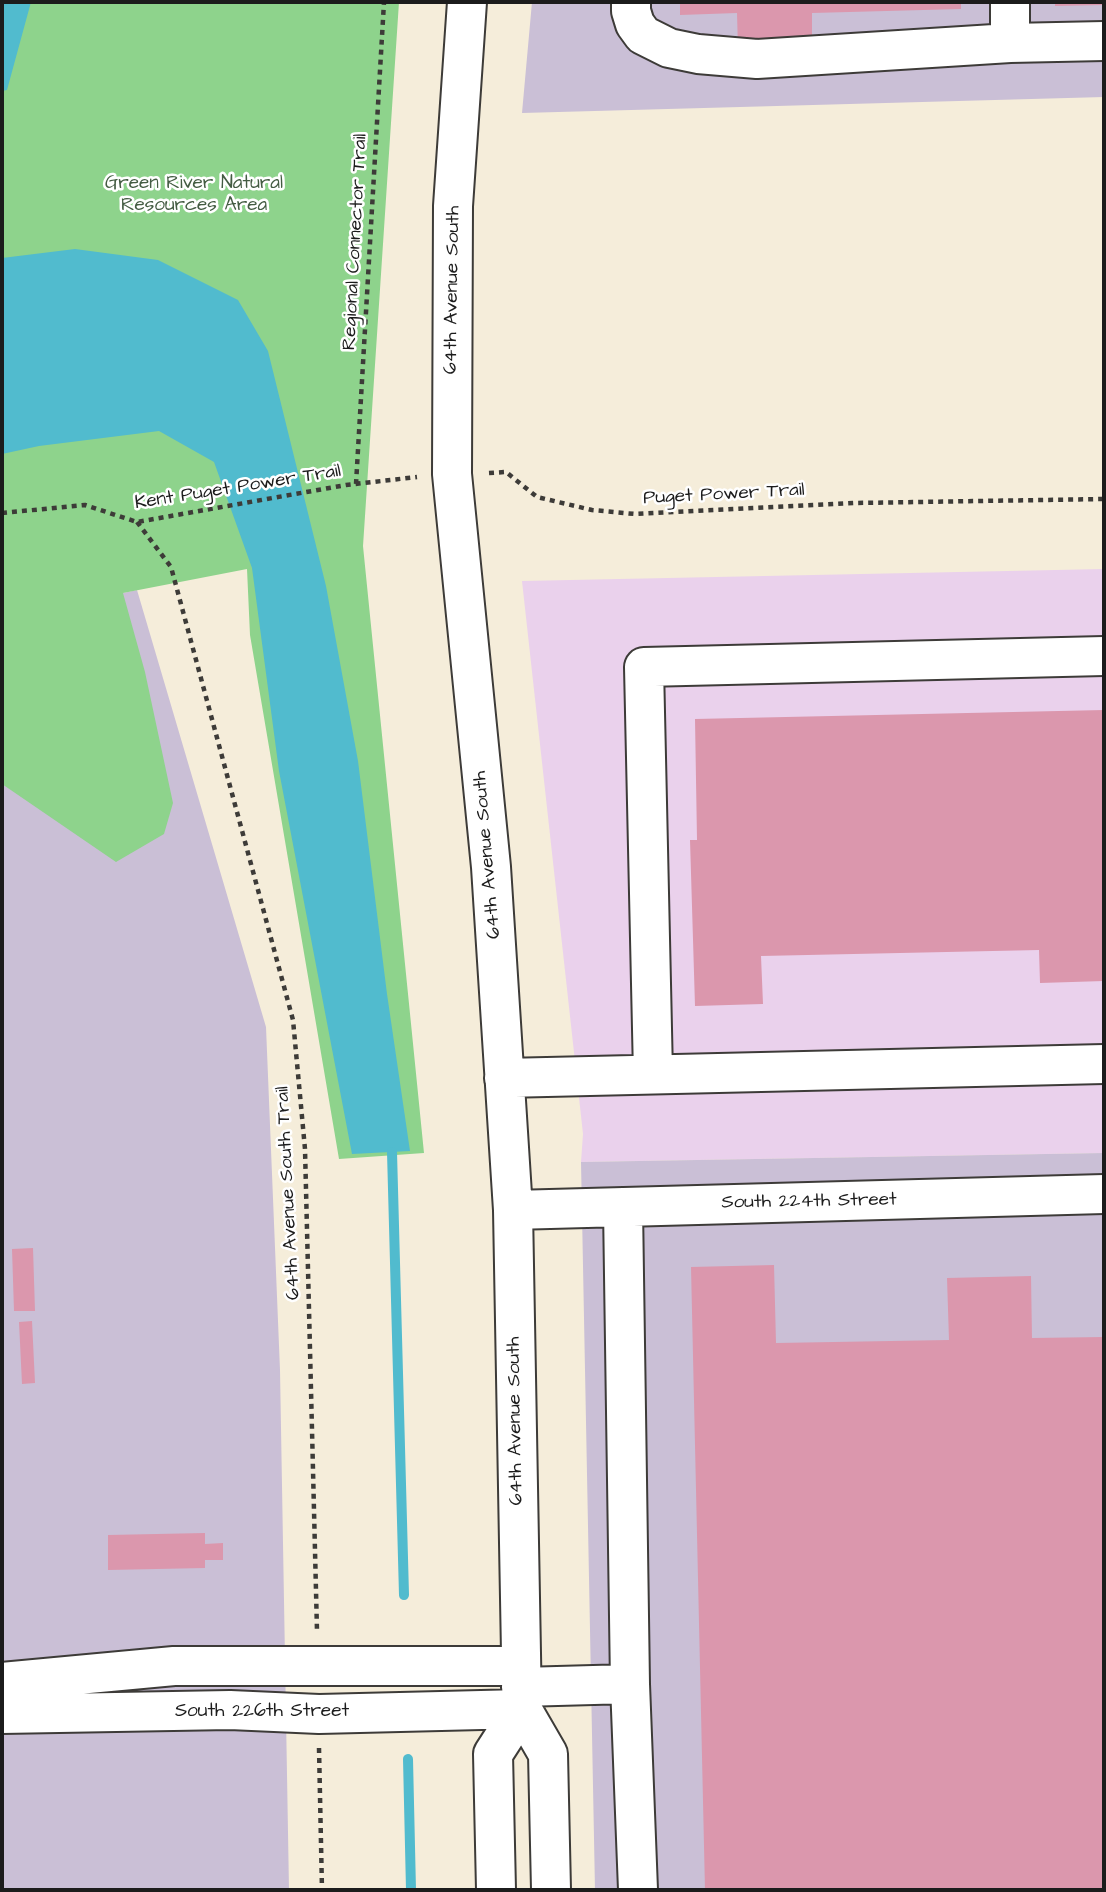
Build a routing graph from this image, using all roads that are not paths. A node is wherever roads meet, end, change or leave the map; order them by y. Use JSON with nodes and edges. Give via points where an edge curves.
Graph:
{"nodes":[{"id":1,"x":467,"y":2,"type":"edge"},
{"id":2,"x":631,"y":2,"type":"edge"},
{"id":3,"x":1010,"y":2,"type":"edge"},
{"id":4,"x":1104,"y":41,"type":"edge"},
{"id":5,"x":1010,"y":43,"type":"junction"},
{"id":6,"x":1104,"y":656,"type":"edge"},
{"id":7,"x":1104,"y":1064,"type":"edge"},
{"id":8,"x":653,"y":1074,"type":"junction"},
{"id":9,"x":505,"y":1078,"type":"junction"},
{"id":10,"x":1104,"y":1194,"type":"edge"},
{"id":11,"x":623,"y":1207,"type":"junction"},
{"id":12,"x":513,"y":1210,"type":"junction"},
{"id":13,"x":2,"y":1682,"type":"edge"},
{"id":14,"x":630,"y":1684,"type":"junction"},
{"id":15,"x":521,"y":1688,"type":"junction"},
{"id":16,"x":2,"y":1714,"type":"edge"},
{"id":17,"x":496,"y":1890,"type":"edge"},
{"id":18,"x":551,"y":1890,"type":"edge"},
{"id":19,"x":638,"y":1890,"type":"edge"}],
"edges":[{"from":1,"to":9,"type":"street","name":"64th Avenue South","via":[[453,206],[452,474],[491,867]]},
{"from":2,"to":5,"type":"street","via":[[635,24],[643,35],[669,48],[698,54],[757,59]]},
{"from":3,"to":5,"type":"street"},
{"from":4,"to":5,"type":"street"},
{"from":6,"to":8,"type":"street","via":[[644,667]]},
{"from":7,"to":8,"type":"street"},
{"from":8,"to":9,"type":"street"},
{"from":9,"to":12,"type":"street","name":"64th Avenue South"},
{"from":10,"to":11,"type":"street","name":"South 224th Street"},
{"from":11,"to":12,"type":"street","name":"South 224th Street"},
{"from":11,"to":14,"type":"street"},
{"from":12,"to":15,"type":"street","name":"64th Avenue South"},
{"from":13,"to":15,"type":"street","via":[[174,1665],[318,1668]]},
{"from":14,"to":15,"type":"street"},
{"from":14,"to":19,"type":"street"},
{"from":15,"to":16,"type":"street","name":"South 226th Street","via":[[319,1714],[230,1710]]},
{"from":15,"to":17,"type":"street","via":[[493,1755]]},
{"from":15,"to":18,"type":"street","name":"64th Avenue South","via":[[548,1754]]}]}
